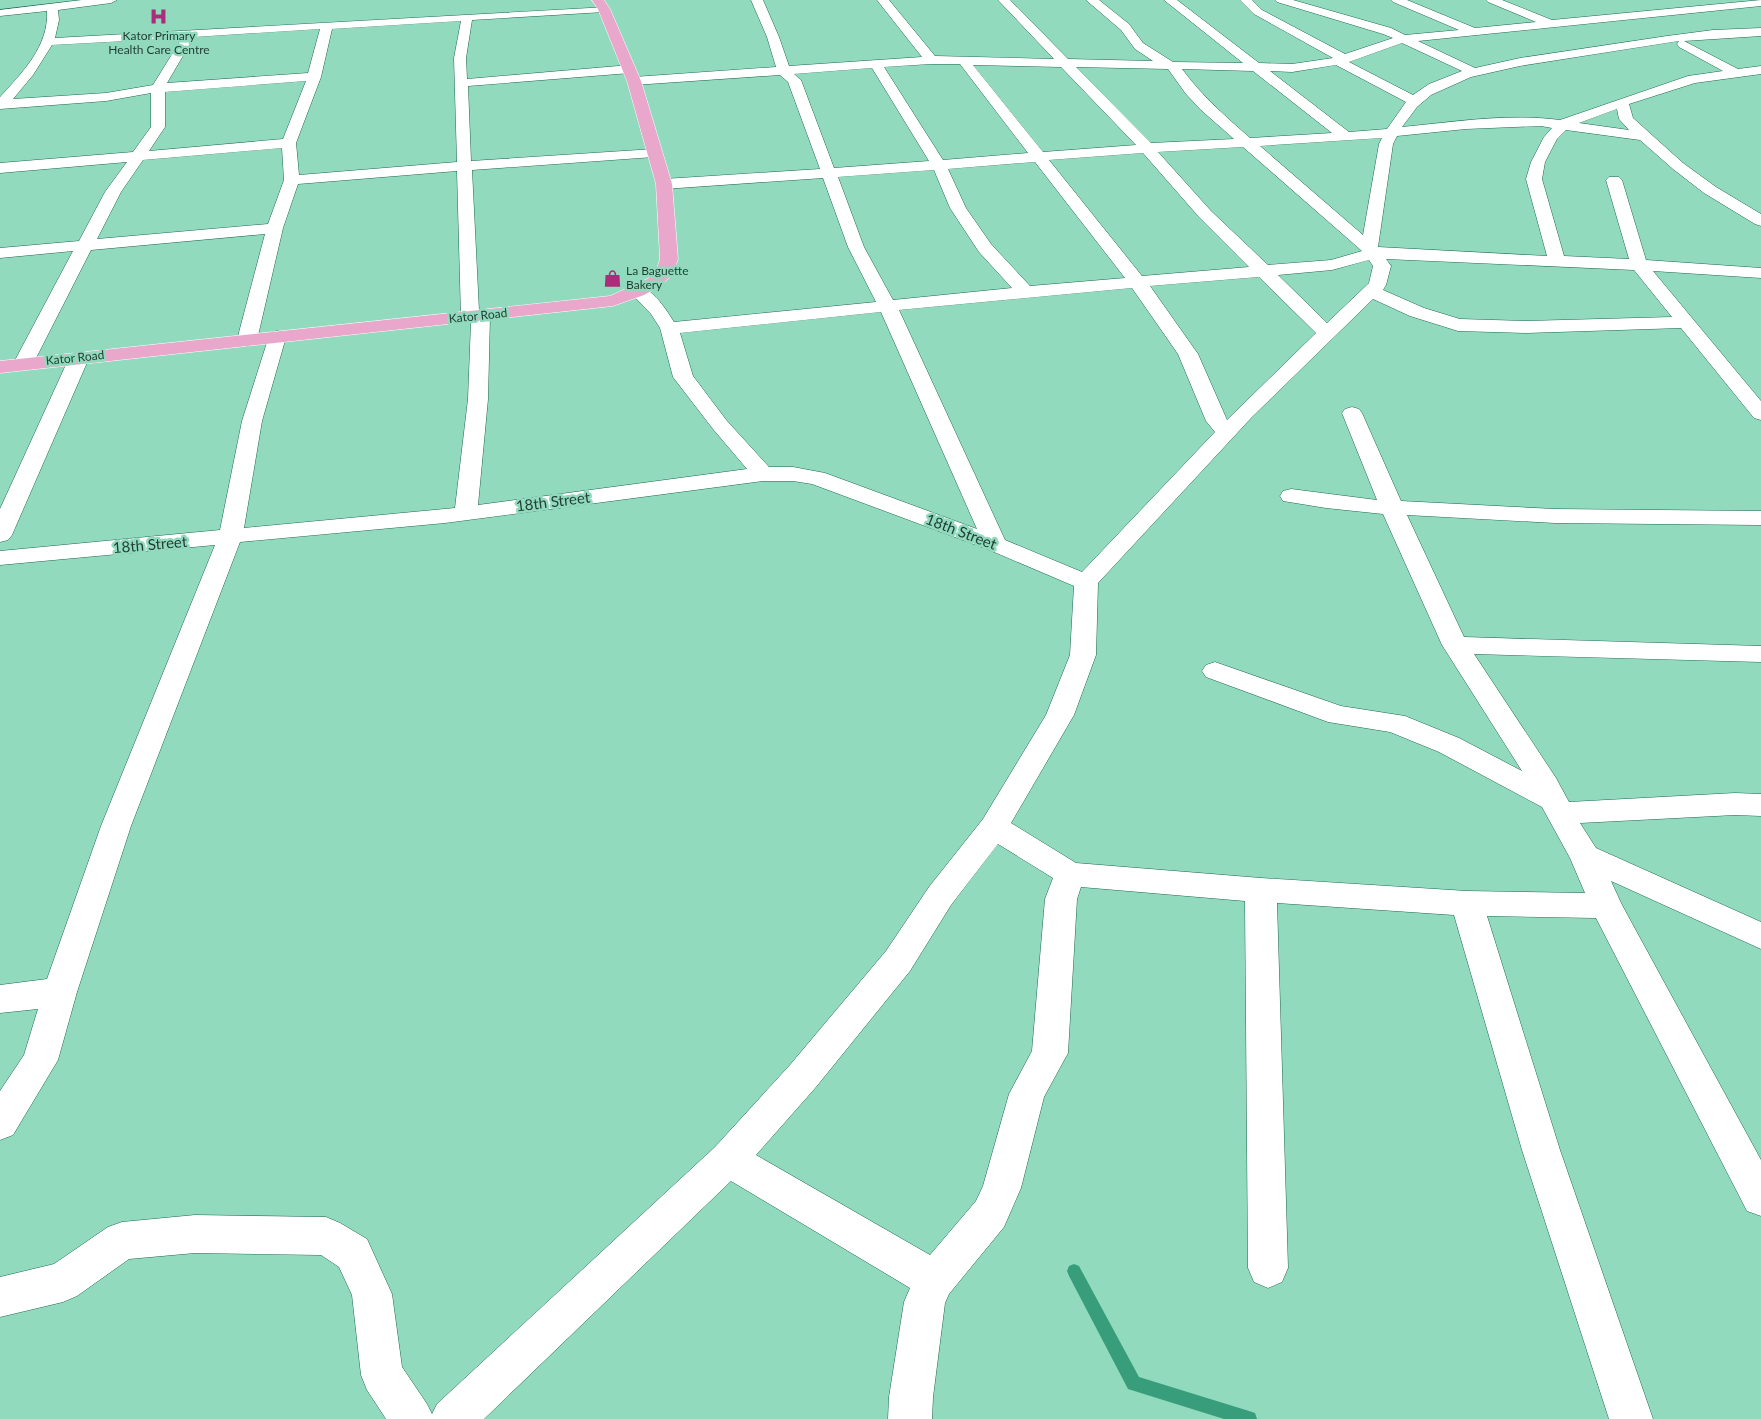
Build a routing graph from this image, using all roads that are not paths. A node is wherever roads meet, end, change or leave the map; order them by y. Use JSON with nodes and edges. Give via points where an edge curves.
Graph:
{"nodes":[{"id":1,"x":111,"y":0,"type":"edge"},
{"id":2,"x":516,"y":0,"type":"edge"},
{"id":3,"x":757,"y":0,"type":"edge"},
{"id":4,"x":883,"y":0,"type":"edge"},
{"id":5,"x":1004,"y":0,"type":"edge"},
{"id":6,"x":1092,"y":0,"type":"edge"},
{"id":7,"x":1170,"y":0,"type":"edge"},
{"id":8,"x":1246,"y":0,"type":"edge"},
{"id":9,"x":1281,"y":0,"type":"edge"},
{"id":10,"x":1398,"y":0,"type":"edge"},
{"id":11,"x":1492,"y":0,"type":"edge"},
{"id":12,"x":1662,"y":0,"type":"edge"},
{"id":13,"x":1752,"y":0,"type":"edge"},
{"id":14,"x":1761,"y":3,"type":"edge"},
{"id":15,"x":601,"y":4,"type":"edge"},
{"id":16,"x":23,"y":5,"type":"edge"},
{"id":17,"x":52,"y":6,"type":"junction"},
{"id":18,"x":1603,"y":8,"type":"dead end"},
{"id":19,"x":1689,"y":11,"type":"junction"},
{"id":20,"x":0,"y":13,"type":"edge"},
{"id":21,"x":506,"y":15,"type":"junction"},
{"id":22,"x":1628,"y":17,"type":"junction"},
{"id":23,"x":467,"y":18,"type":"junction"},
{"id":24,"x":1548,"y":24,"type":"junction"},
{"id":25,"x":327,"y":26,"type":"junction"},
{"id":26,"x":1653,"y":26,"type":"dead end"},
{"id":27,"x":1475,"y":32,"type":"junction"},
{"id":28,"x":1736,"y":32,"type":"junction"},
{"id":29,"x":1761,"y":32,"type":"edge"},
{"id":30,"x":190,"y":34,"type":"junction"},
{"id":31,"x":1402,"y":39,"type":"junction"},
{"id":32,"x":1493,"y":40,"type":"dead end"},
{"id":33,"x":48,"y":42,"type":"junction"},
{"id":34,"x":1683,"y":44,"type":"dead end"},
{"id":35,"x":1612,"y":48,"type":"junction"},
{"id":36,"x":1520,"y":52,"type":"dead end"},
{"id":37,"x":931,"y":60,"type":"junction"},
{"id":38,"x":963,"y":60,"type":"junction"},
{"id":39,"x":1341,"y":60,"type":"junction"},
{"id":40,"x":1538,"y":60,"type":"junction"},
{"id":41,"x":1064,"y":63,"type":"junction"},
{"id":42,"x":876,"y":64,"type":"junction"},
{"id":43,"x":1174,"y":67,"type":"junction"},
{"id":44,"x":1258,"y":68,"type":"junction"},
{"id":45,"x":1761,"y":70,"type":"edge"},
{"id":46,"x":784,"y":71,"type":"junction"},
{"id":47,"x":1474,"y":72,"type":"junction"},
{"id":48,"x":1736,"y":73,"type":"junction"},
{"id":49,"x":632,"y":75,"type":"junction"},
{"id":50,"x":314,"y":78,"type":"junction"},
{"id":51,"x":460,"y":83,"type":"junction"},
{"id":52,"x":158,"y":88,"type":"junction"},
{"id":53,"x":1414,"y":101,"type":"junction"},
{"id":54,"x":1622,"y":102,"type":"junction"},
{"id":55,"x":0,"y":104,"type":"edge"},
{"id":56,"x":1563,"y":124,"type":"junction"},
{"id":57,"x":1392,"y":131,"type":"junction"},
{"id":58,"x":1645,"y":136,"type":"junction"},
{"id":59,"x":1346,"y":137,"type":"junction"},
{"id":60,"x":1245,"y":142,"type":"junction"},
{"id":61,"x":289,"y":143,"type":"junction"},
{"id":62,"x":1147,"y":148,"type":"junction"},
{"id":63,"x":654,"y":152,"type":"junction"},
{"id":64,"x":139,"y":156,"type":"junction"},
{"id":65,"x":1039,"y":157,"type":"junction"},
{"id":66,"x":939,"y":165,"type":"junction"},
{"id":67,"x":465,"y":166,"type":"junction"},
{"id":68,"x":0,"y":168,"type":"edge"},
{"id":69,"x":828,"y":173,"type":"junction"},
{"id":70,"x":292,"y":180,"type":"junction"},
{"id":71,"x":1614,"y":180,"type":"dead end"},
{"id":72,"x":664,"y":184,"type":"junction"},
{"id":73,"x":1761,"y":221,"type":"edge"},
{"id":74,"x":275,"y":228,"type":"junction"},
{"id":75,"x":87,"y":245,"type":"junction"},
{"id":76,"x":1372,"y":251,"type":"junction"},
{"id":77,"x":0,"y":253,"type":"edge"},
{"id":78,"x":1557,"y":262,"type":"junction"},
{"id":79,"x":1640,"y":265,"type":"junction"},
{"id":80,"x":1264,"y":270,"type":"junction"},
{"id":81,"x":1761,"y":272,"type":"edge"},
{"id":82,"x":1138,"y":283,"type":"junction"},
{"id":83,"x":638,"y":291,"type":"junction"},
{"id":84,"x":1371,"y":291,"type":"junction"},
{"id":85,"x":1025,"y":292,"type":"junction"},
{"id":86,"x":888,"y":307,"type":"junction"},
{"id":87,"x":475,"y":317,"type":"junction"},
{"id":88,"x":1685,"y":322,"type":"junction"},
{"id":89,"x":669,"y":328,"type":"junction"},
{"id":90,"x":1326,"y":332,"type":"junction"},
{"id":91,"x":277,"y":337,"type":"junction"},
{"id":92,"x":248,"y":340,"type":"junction"},
{"id":93,"x":78,"y":358,"type":"junction"},
{"id":94,"x":23,"y":364,"type":"junction"},
{"id":95,"x":0,"y":367,"type":"edge"},
{"id":96,"x":1352,"y":413,"type":"dead end"},
{"id":97,"x":1761,"y":414,"type":"edge"},
{"id":98,"x":1227,"y":433,"type":"junction"},
{"id":99,"x":763,"y":474,"type":"junction"},
{"id":100,"x":1291,"y":496,"type":"dead end"},
{"id":101,"x":1392,"y":508,"type":"junction"},
{"id":102,"x":466,"y":513,"type":"junction"},
{"id":103,"x":1761,"y":518,"type":"edge"},
{"id":104,"x":0,"y":535,"type":"edge"},
{"id":105,"x":230,"y":538,"type":"junction"},
{"id":106,"x":995,"y":544,"type":"junction"},
{"id":107,"x":0,"y":558,"type":"edge"},
{"id":108,"x":1086,"y":582,"type":"junction"},
{"id":109,"x":1455,"y":646,"type":"junction"},
{"id":110,"x":1761,"y":654,"type":"edge"},
{"id":111,"x":1215,"y":671,"type":"dead end"},
{"id":112,"x":1761,"y":805,"type":"edge"},
{"id":113,"x":1557,"y":807,"type":"junction"},
{"id":114,"x":994,"y":826,"type":"junction"},
{"id":115,"x":1585,"y":856,"type":"junction"},
{"id":116,"x":1070,"y":874,"type":"junction"},
{"id":117,"x":1261,"y":890,"type":"junction"},
{"id":118,"x":1467,"y":903,"type":"junction"},
{"id":119,"x":1606,"y":906,"type":"junction"},
{"id":120,"x":1761,"y":936,"type":"edge"},
{"id":121,"x":60,"y":992,"type":"junction"},
{"id":122,"x":0,"y":999,"type":"edge"},
{"id":123,"x":0,"y":1123,"type":"edge"},
{"id":124,"x":728,"y":1159,"type":"junction"},
{"id":125,"x":1761,"y":1198,"type":"edge"},
{"id":126,"x":1268,"y":1268,"type":"dead end"},
{"id":127,"x":935,"y":1280,"type":"junction"},
{"id":128,"x":0,"y":1297,"type":"edge"},
{"id":129,"x":412,"y":1419,"type":"edge"},
{"id":130,"x":452,"y":1419,"type":"edge"},
{"id":131,"x":910,"y":1419,"type":"edge"},
{"id":132,"x":1631,"y":1419,"type":"edge"}],
"edges":[{"from":1,"to":17,"type":"street"},
{"from":2,"to":21,"type":"street"},
{"from":3,"to":46,"type":"street"},
{"from":4,"to":37,"type":"street"},
{"from":5,"to":41,"type":"street"},
{"from":6,"to":43,"type":"street","via":[[1125,27],[1139,46]]},
{"from":7,"to":44,"type":"street"},
{"from":8,"to":39,"type":"street","via":[[1258,12]]},
{"from":9,"to":31,"type":"street","via":[[1364,23]]},
{"from":10,"to":27,"type":"street"},
{"from":11,"to":24,"type":"street"},
{"from":12,"to":19,"type":"street"},
{"from":13,"to":14,"type":"street"},
{"from":14,"to":19,"type":"street"},
{"from":15,"to":21,"type":"street"},
{"from":15,"to":49,"type":"main road","name":"Kator Road"},
{"from":16,"to":17,"type":"street"},
{"from":16,"to":20,"type":"street"},
{"from":17,"to":33,"type":"street","via":[[54,22]]},
{"from":18,"to":22,"type":"street"},
{"from":19,"to":22,"type":"street"},
{"from":19,"to":28,"type":"street"},
{"from":21,"to":23,"type":"street"},
{"from":22,"to":24,"type":"street"},
{"from":22,"to":26,"type":"street"},
{"from":23,"to":25,"type":"street"},
{"from":23,"to":51,"type":"street","via":[[460,58]]},
{"from":24,"to":27,"type":"street"},
{"from":24,"to":35,"type":"street"},
{"from":25,"to":30,"type":"street"},
{"from":25,"to":50,"type":"street"},
{"from":27,"to":31,"type":"street"},
{"from":27,"to":32,"type":"street"},
{"from":28,"to":29,"type":"street"},
{"from":28,"to":35,"type":"street"},
{"from":30,"to":33,"type":"street"},
{"from":30,"to":52,"type":"street"},
{"from":31,"to":39,"type":"street"},
{"from":31,"to":47,"type":"street"},
{"from":33,"to":55,"type":"street"},
{"from":34,"to":48,"type":"street"},
{"from":35,"to":40,"type":"street"},
{"from":36,"to":40,"type":"street"},
{"from":37,"to":38,"type":"street"},
{"from":37,"to":42,"type":"street"},
{"from":38,"to":41,"type":"street"},
{"from":38,"to":65,"type":"street"},
{"from":39,"to":44,"type":"street","via":[[1292,68]]},
{"from":39,"to":53,"type":"street"},
{"from":40,"to":47,"type":"street"},
{"from":41,"to":43,"type":"street"},
{"from":41,"to":62,"type":"street"},
{"from":42,"to":46,"type":"street"},
{"from":42,"to":66,"type":"street"},
{"from":43,"to":44,"type":"street"},
{"from":43,"to":60,"type":"street","via":[[1206,107]]},
{"from":44,"to":59,"type":"street"},
{"from":45,"to":48,"type":"street"},
{"from":46,"to":49,"type":"street"},
{"from":46,"to":69,"type":"street","via":[[794,80]]},
{"from":47,"to":53,"type":"street","via":[[1435,86]]},
{"from":48,"to":54,"type":"street","via":[[1678,83]]},
{"from":49,"to":51,"type":"street"},
{"from":49,"to":63,"type":"main road","name":"Kator Road"},
{"from":50,"to":52,"type":"street"},
{"from":50,"to":61,"type":"street"},
{"from":51,"to":67,"type":"street"},
{"from":52,"to":55,"type":"street","via":[[106,97]]},
{"from":52,"to":64,"type":"street","via":[[158,127]]},
{"from":53,"to":57,"type":"street"},
{"from":54,"to":56,"type":"street"},
{"from":54,"to":58,"type":"street","via":[[1626,119]]},
{"from":56,"to":57,"type":"street","via":[[1504,123]]},
{"from":56,"to":58,"type":"street"},
{"from":56,"to":78,"type":"street","via":[[1542,154],[1534,179]]},
{"from":57,"to":59,"type":"street"},
{"from":57,"to":76,"type":"street","via":[[1386,144]]},
{"from":58,"to":73,"type":"street","via":[[1710,190]]},
{"from":59,"to":60,"type":"street"},
{"from":60,"to":62,"type":"street"},
{"from":60,"to":76,"type":"street"},
{"from":61,"to":64,"type":"street"},
{"from":61,"to":70,"type":"street"},
{"from":62,"to":65,"type":"street"},
{"from":62,"to":80,"type":"street","via":[[1205,214]]},
{"from":63,"to":67,"type":"street"},
{"from":63,"to":72,"type":"main road","name":"Kator Road"},
{"from":64,"to":68,"type":"street"},
{"from":64,"to":75,"type":"street","via":[[113,192]]},
{"from":65,"to":66,"type":"street"},
{"from":65,"to":82,"type":"street"},
{"from":66,"to":69,"type":"street"},
{"from":66,"to":85,"type":"street","via":[[958,208],[974,232]]},
{"from":67,"to":70,"type":"street"},
{"from":67,"to":87,"type":"street"},
{"from":69,"to":72,"type":"street"},
{"from":69,"to":86,"type":"street","via":[[856,247]]},
{"from":70,"to":74,"type":"street"},
{"from":71,"to":79,"type":"street"},
{"from":72,"to":83,"type":"main road","name":"Kator Road","via":[[669,259],[664,274]]},
{"from":74,"to":75,"type":"street"},
{"from":74,"to":92,"type":"street"},
{"from":75,"to":77,"type":"street"},
{"from":75,"to":94,"type":"street"},
{"from":76,"to":78,"type":"street"},
{"from":76,"to":80,"type":"street","via":[[1332,265]]},
{"from":76,"to":84,"type":"street","via":[[1382,266],[1377,285]]},
{"from":78,"to":79,"type":"street"},
{"from":79,"to":81,"type":"street"},
{"from":79,"to":88,"type":"street"},
{"from":80,"to":82,"type":"street"},
{"from":80,"to":90,"type":"street"},
{"from":82,"to":85,"type":"street"},
{"from":82,"to":98,"type":"street","via":[[1188,354],[1216,422]]},
{"from":83,"to":87,"type":"main road","name":"Kator Road","via":[[613,301]]},
{"from":83,"to":89,"type":"street"},
{"from":84,"to":88,"type":"street","via":[[1417,312],[1458,325],[1526,328]]},
{"from":84,"to":90,"type":"street","via":[[1342,321]]},
{"from":85,"to":86,"type":"street"},
{"from":86,"to":89,"type":"street"},
{"from":86,"to":106,"type":"street"},
{"from":87,"to":91,"type":"main road","name":"Kator Road"},
{"from":87,"to":102,"type":"street","via":[[478,399]]},
{"from":88,"to":97,"type":"street"},
{"from":89,"to":99,"type":"street","via":[[683,377]]},
{"from":90,"to":98,"type":"street"},
{"from":91,"to":92,"type":"main road","name":"Kator Road"},
{"from":91,"to":105,"type":"street","via":[[252,422]]},
{"from":92,"to":93,"type":"main road","name":"Kator Road"},
{"from":93,"to":94,"type":"main road","name":"Kator Road"},
{"from":93,"to":104,"type":"street"},
{"from":94,"to":95,"type":"main road","name":"Kator Road"},
{"from":96,"to":101,"type":"street"},
{"from":98,"to":108,"type":"street"},
{"from":99,"to":102,"type":"street","name":"18th Street"},
{"from":99,"to":106,"type":"street","name":"18th Street","via":[[817,478]]},
{"from":100,"to":101,"type":"street","via":[[1327,503]]},
{"from":101,"to":103,"type":"street","via":[[1511,516]]},
{"from":101,"to":109,"type":"street"},
{"from":102,"to":105,"type":"street","name":"18th Street"},
{"from":105,"to":107,"type":"street","name":"18th Street"},
{"from":105,"to":121,"type":"street","via":[[116,826]]},
{"from":106,"to":108,"type":"street","name":"18th Street"},
{"from":108,"to":114,"type":"street","via":[[1083,655],[1060,715]]},
{"from":109,"to":110,"type":"street"},
{"from":109,"to":113,"type":"street","via":[[1530,758]]},
{"from":111,"to":113,"type":"street","via":[[1338,715],[1395,723],[1449,745]]},
{"from":112,"to":113,"type":"street"},
{"from":113,"to":115,"type":"street"},
{"from":114,"to":116,"type":"street"},
{"from":114,"to":124,"type":"street","via":[[940,896],[898,961],[803,1076]]},
{"from":115,"to":119,"type":"street"},
{"from":115,"to":120,"type":"street"},
{"from":116,"to":117,"type":"street"},
{"from":116,"to":127,"type":"street","via":[[1061,899],[1050,1052],[1027,1094],[1002,1188],[990,1214]]},
{"from":117,"to":118,"type":"street"},
{"from":117,"to":126,"type":"street"},
{"from":118,"to":119,"type":"street"},
{"from":118,"to":132,"type":"street","via":[[1541,1150]]},
{"from":119,"to":125,"type":"street"},
{"from":121,"to":122,"type":"street"},
{"from":121,"to":123,"type":"street","via":[[40,1060]]},
{"from":124,"to":127,"type":"street"},
{"from":124,"to":130,"type":"street"},
{"from":127,"to":131,"type":"street","via":[[925,1302]]},
{"from":128,"to":129,"type":"street","via":[[63,1282],[122,1241],[195,1234],[326,1236],[353,1254],[372,1294],[382,1375]]}]}
